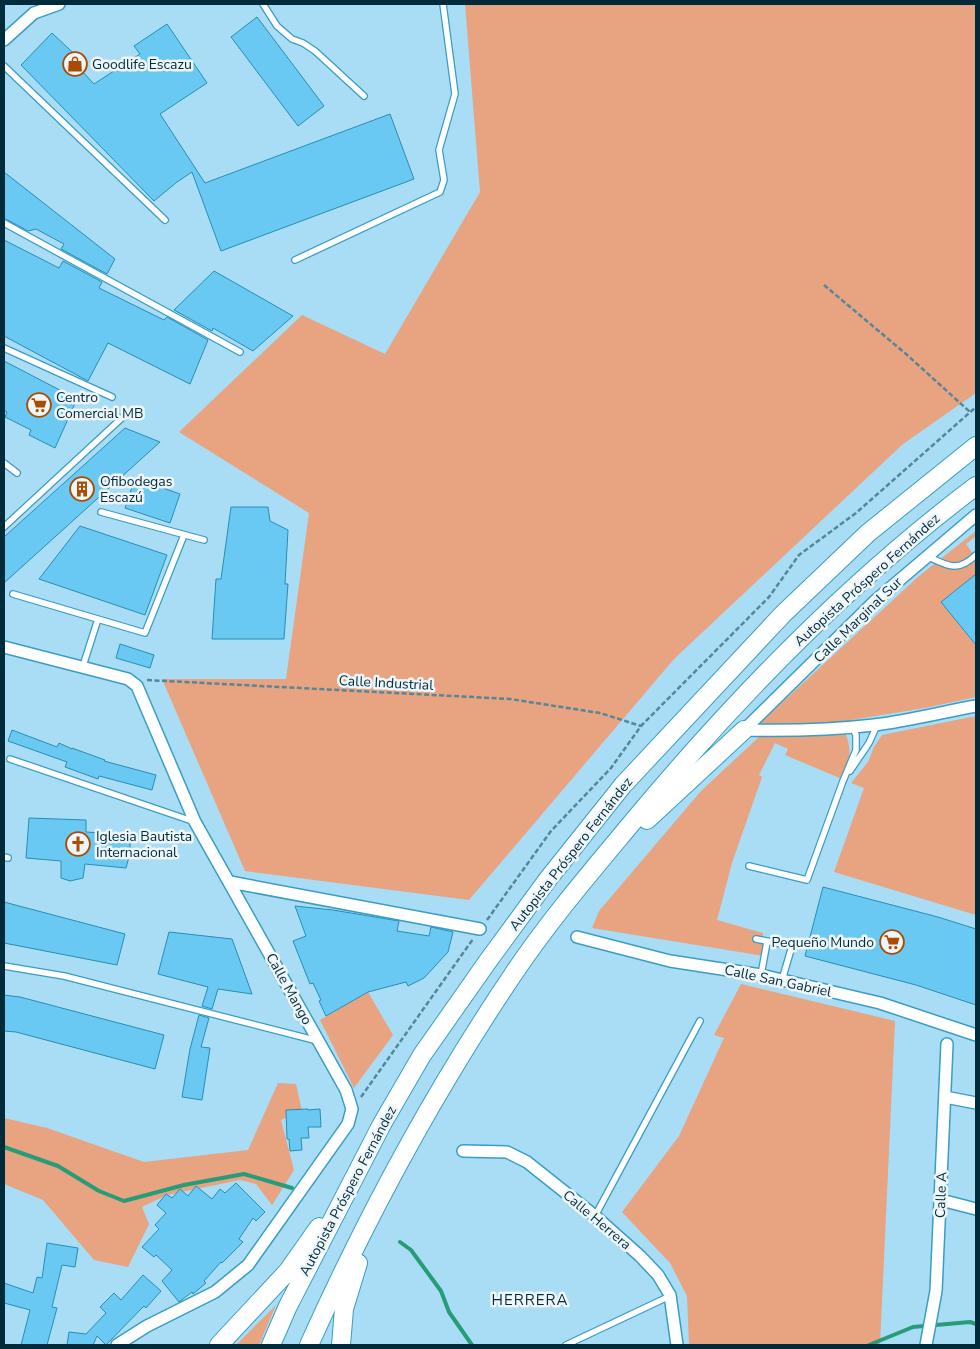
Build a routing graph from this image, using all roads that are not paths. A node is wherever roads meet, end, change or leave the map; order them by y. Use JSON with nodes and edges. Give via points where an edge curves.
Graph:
{"nodes":[{"id":1,"x":59,"y":4,"type":"edge"},
{"id":2,"x":263,"y":4,"type":"edge"},
{"id":3,"x":443,"y":4,"type":"edge"},
{"id":4,"x":4,"y":40,"type":"edge"},
{"id":5,"x":4,"y":66,"type":"edge"},
{"id":6,"x":364,"y":96,"type":"dead end"},
{"id":7,"x":165,"y":220,"type":"dead end"},
{"id":8,"x":4,"y":223,"type":"edge"},
{"id":9,"x":295,"y":260,"type":"dead end"},
{"id":10,"x":4,"y":348,"type":"edge"},
{"id":11,"x":240,"y":352,"type":"dead end"},
{"id":12,"x":112,"y":398,"type":"dead end"},
{"id":13,"x":124,"y":416,"type":"dead end"},
{"id":14,"x":976,"y":446,"type":"edge"},
{"id":15,"x":4,"y":463,"type":"edge"},
{"id":16,"x":17,"y":473,"type":"dead end"},
{"id":17,"x":976,"y":486,"type":"edge"},
{"id":18,"x":101,"y":512,"type":"dead end"},
{"id":19,"x":976,"y":515,"type":"edge"},
{"id":20,"x":4,"y":527,"type":"edge"},
{"id":21,"x":184,"y":535,"type":"junction"},
{"id":22,"x":204,"y":540,"type":"dead end"},
{"id":23,"x":976,"y":555,"type":"edge"},
{"id":24,"x":927,"y":556,"type":"junction"},
{"id":25,"x":13,"y":594,"type":"dead end"},
{"id":26,"x":98,"y":619,"type":"junction"},
{"id":27,"x":4,"y":647,"type":"edge"},
{"id":28,"x":82,"y":669,"type":"junction"},
{"id":29,"x":976,"y":706,"type":"edge"},
{"id":30,"x":877,"y":725,"type":"junction"},
{"id":31,"x":852,"y":727,"type":"junction"},
{"id":32,"x":744,"y":730,"type":"junction"},
{"id":33,"x":10,"y":759,"type":"dead end"},
{"id":34,"x":843,"y":781,"type":"junction"},
{"id":35,"x":195,"y":822,"type":"junction"},
{"id":36,"x":749,"y":866,"type":"dead end"},
{"id":37,"x":585,"y":879,"type":"junction"},
{"id":38,"x":230,"y":882,"type":"junction"},
{"id":39,"x":480,"y":929,"type":"dead end"},
{"id":40,"x":577,"y":937,"type":"dead end"},
{"id":41,"x":756,"y":939,"type":"dead end"},
{"id":42,"x":767,"y":942,"type":"junction"},
{"id":43,"x":4,"y":966,"type":"edge"},
{"id":44,"x":761,"y":975,"type":"junction"},
{"id":45,"x":782,"y":980,"type":"junction"},
{"id":46,"x":700,"y":1021,"type":"dead end"},
{"id":47,"x":976,"y":1035,"type":"edge"},
{"id":48,"x":319,"y":1042,"type":"junction"},
{"id":49,"x":947,"y":1044,"type":"dead end"},
{"id":50,"x":945,"y":1096,"type":"junction"},
{"id":51,"x":976,"y":1103,"type":"edge"},
{"id":52,"x":368,"y":1151,"type":"junction"},
{"id":53,"x":463,"y":1151,"type":"dead end"},
{"id":54,"x":388,"y":1183,"type":"junction"},
{"id":55,"x":941,"y":1200,"type":"junction"},
{"id":56,"x":976,"y":1209,"type":"edge"},
{"id":57,"x":595,"y":1216,"type":"junction"},
{"id":58,"x":670,"y":1295,"type":"junction"},
{"id":59,"x":117,"y":1345,"type":"edge"},
{"id":60,"x":218,"y":1345,"type":"edge"},
{"id":61,"x":271,"y":1345,"type":"edge"},
{"id":62,"x":309,"y":1345,"type":"edge"},
{"id":63,"x":341,"y":1345,"type":"edge"},
{"id":64,"x":566,"y":1345,"type":"edge"},
{"id":65,"x":677,"y":1345,"type":"edge"},
{"id":66,"x":926,"y":1345,"type":"edge"}],
"edges":[{"from":1,"to":4,"type":"street","via":[[34,13]]},
{"from":2,"to":6,"type":"lane","via":[[277,26],[292,39],[315,51]]},
{"from":3,"to":9,"type":"lane","via":[[455,94],[439,150],[444,180],[440,192]]},
{"from":5,"to":7,"type":"lane"},
{"from":8,"to":11,"type":"lane"},
{"from":10,"to":12,"type":"lane"},
{"from":13,"to":20,"type":"lane"},
{"from":14,"to":52,"type":"highway","name":"Autopista Próspero Fernández","via":[[868,534],[782,614],[623,785],[548,879],[422,1055]]},
{"from":15,"to":16,"type":"lane"},
{"from":17,"to":37,"type":"highway","name":"Autopista Próspero Fernández","via":[[882,563],[748,692],[662,786]]},
{"from":18,"to":21,"type":"lane"},
{"from":19,"to":24,"type":"street","name":"Calle Marginal Sur"},
{"from":21,"to":22,"type":"lane"},
{"from":21,"to":26,"type":"lane","via":[[145,633]]},
{"from":23,"to":24,"type":"lane","via":[[967,564],[949,567]]},
{"from":24,"to":32,"type":"street","name":"Calle Marginal Sur","via":[[876,600]]},
{"from":25,"to":26,"type":"lane"},
{"from":26,"to":28,"type":"lane"},
{"from":27,"to":28,"type":"street"},
{"from":28,"to":35,"type":"street","name":"Calle Mango","via":[[128,680],[137,686]]},
{"from":29,"to":30,"type":"street"},
{"from":30,"to":31,"type":"street"},
{"from":30,"to":34,"type":"lane"},
{"from":31,"to":32,"type":"street","via":[[807,731]]},
{"from":31,"to":34,"type":"lane","via":[[856,735],[856,750]]},
{"from":32,"to":37,"type":"highway"},
{"from":33,"to":35,"type":"lane"},
{"from":34,"to":36,"type":"lane","via":[[807,880]]},
{"from":35,"to":38,"type":"street","name":"Calle Mango"},
{"from":37,"to":54,"type":"highway","name":"Autopista Próspero Fernández","via":[[515,971],[438,1094]]},
{"from":38,"to":39,"type":"street"},
{"from":38,"to":48,"type":"street","name":"Calle Mango"},
{"from":40,"to":44,"type":"street","name":"Calle San Gabriel","via":[[670,960]]},
{"from":41,"to":42,"type":"lane"},
{"from":42,"to":44,"type":"lane"},
{"from":42,"to":45,"type":"lane","via":[[792,946]]},
{"from":43,"to":48,"type":"lane","via":[[64,976]]},
{"from":44,"to":45,"type":"street","name":"Calle San Gabriel"},
{"from":45,"to":47,"type":"street","name":"Calle San Gabriel","via":[[880,1003]]},
{"from":46,"to":57,"type":"lane"},
{"from":48,"to":59,"type":"street","name":"Calle Mango","via":[[346,1090],[352,1108],[348,1124],[248,1265],[215,1292]]},
{"from":49,"to":50,"type":"street","name":"Calle A"},
{"from":50,"to":51,"type":"street"},
{"from":50,"to":55,"type":"street","name":"Calle A"},
{"from":52,"to":60,"type":"highway","via":[[288,1271]]},
{"from":52,"to":61,"type":"highway","name":"Autopista Próspero Fernández"},
{"from":53,"to":57,"type":"street","name":"Calle Herrera","via":[[507,1152],[527,1162]]},
{"from":54,"to":62,"type":"highway","name":"Autopista Próspero Fernández"},
{"from":54,"to":63,"type":"highway","via":[[344,1309]]},
{"from":55,"to":56,"type":"street"},
{"from":55,"to":66,"type":"street","name":"Calle A","via":[[936,1291]]},
{"from":57,"to":58,"type":"street","name":"Calle Herrera","via":[[658,1275]]},
{"from":58,"to":64,"type":"lane"},
{"from":58,"to":65,"type":"street","name":"Calle Herrera"}]}
